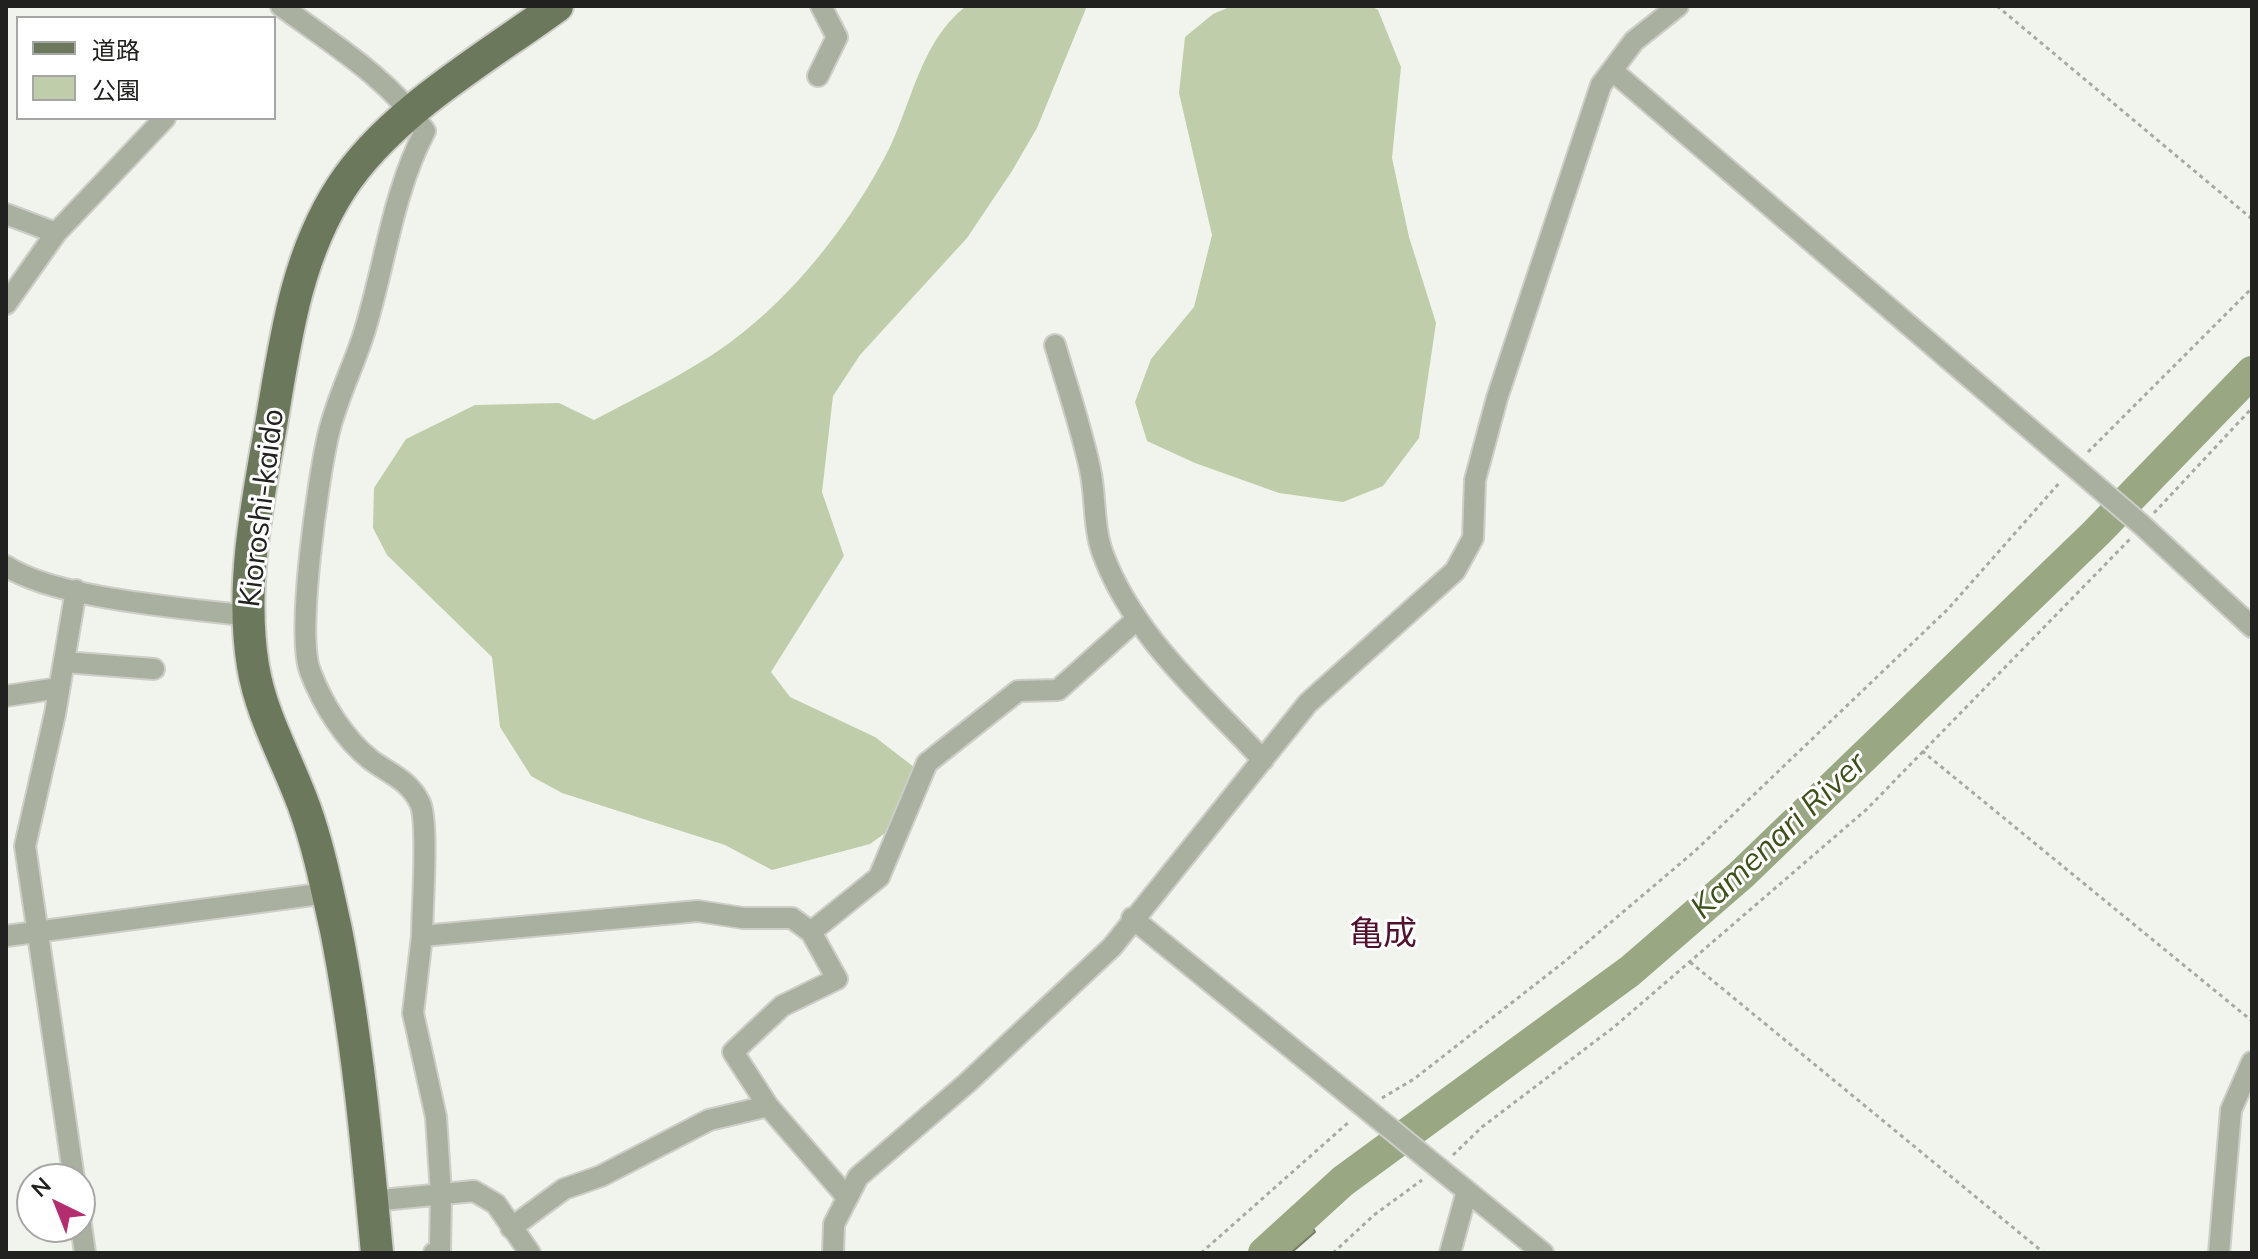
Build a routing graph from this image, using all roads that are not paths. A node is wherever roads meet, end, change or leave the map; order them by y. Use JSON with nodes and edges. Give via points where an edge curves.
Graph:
{"nodes":[{"id":1,"x":279,"y":6,"type":"edge"},
{"id":2,"x":526,"y":6,"type":"edge"},
{"id":3,"x":557,"y":6,"type":"edge"},
{"id":4,"x":821,"y":6,"type":"edge"},
{"id":5,"x":1678,"y":6,"type":"edge"},
{"id":6,"x":499,"y":49,"type":"junction"},
{"id":7,"x":1614,"y":72,"type":"junction"},
{"id":8,"x":818,"y":76,"type":"dead end"},
{"id":9,"x":412,"y":112,"type":"junction"},
{"id":10,"x":163,"y":120,"type":"edge"},
{"id":11,"x":6,"y":214,"type":"edge"},
{"id":12,"x":56,"y":233,"type":"junction"},
{"id":13,"x":6,"y":304,"type":"edge"},
{"id":14,"x":1055,"y":345,"type":"dead end"},
{"id":15,"x":6,"y":566,"type":"edge"},
{"id":16,"x":76,"y":590,"type":"junction"},
{"id":17,"x":249,"y":616,"type":"junction"},
{"id":18,"x":1136,"y":620,"type":"junction"},
{"id":19,"x":2252,"y":627,"type":"edge"},
{"id":20,"x":64,"y":662,"type":"junction"},
{"id":21,"x":154,"y":669,"type":"dead end"},
{"id":22,"x":59,"y":688,"type":"junction"},
{"id":23,"x":6,"y":696,"type":"edge"},
{"id":24,"x":1263,"y":760,"type":"junction"},
{"id":25,"x":327,"y":893,"type":"junction"},
{"id":26,"x":1132,"y":918,"type":"junction"},
{"id":27,"x":38,"y":931,"type":"junction"},
{"id":28,"x":811,"y":932,"type":"junction"},
{"id":29,"x":6,"y":936,"type":"edge"},
{"id":30,"x":422,"y":936,"type":"junction"},
{"id":31,"x":2252,"y":1062,"type":"edge"},
{"id":32,"x":768,"y":1106,"type":"junction"},
{"id":33,"x":72,"y":1163,"type":"edge"},
{"id":34,"x":1467,"y":1191,"type":"junction"},
{"id":35,"x":441,"y":1193,"type":"junction"},
{"id":36,"x":846,"y":1196,"type":"junction"},
{"id":37,"x":372,"y":1201,"type":"junction"},
{"id":38,"x":511,"y":1228,"type":"junction"},
{"id":39,"x":377,"y":1253,"type":"edge"},
{"id":40,"x":434,"y":1253,"type":"edge"},
{"id":41,"x":530,"y":1253,"type":"edge"},
{"id":42,"x":833,"y":1253,"type":"edge"},
{"id":43,"x":1450,"y":1253,"type":"edge"},
{"id":44,"x":1543,"y":1253,"type":"edge"},
{"id":45,"x":2219,"y":1253,"type":"edge"}],
"edges":[{"from":1,"to":9,"type":"street","via":[[354,60]]},
{"from":2,"to":6,"type":"street"},
{"from":3,"to":6,"type":"main road","name":"Kioroshi-kaido"},
{"from":4,"to":8,"type":"street","via":[[837,37]]},
{"from":5,"to":7,"type":"street","via":[[1634,41]]},
{"from":6,"to":9,"type":"main road","name":"Kioroshi-kaido"},
{"from":7,"to":19,"type":"street","via":[[2143,526]]},
{"from":7,"to":24,"type":"street","via":[[1601,85],[1497,398],[1475,480],[1473,538],[1455,571],[1308,703]]},
{"from":9,"to":17,"type":"main road","name":"Kioroshi-kaido","via":[[362,160],[313,239],[289,317],[261,481]]},
{"from":9,"to":30,"type":"street","via":[[425,131],[411,159],[364,333],[328,437],[306,642],[309,669],[351,742],[403,778],[421,805]]},
{"from":10,"to":12,"type":"street"},
{"from":11,"to":12,"type":"street"},
{"from":12,"to":13,"type":"street"},
{"from":14,"to":18,"type":"street","via":[[1091,470],[1102,552]]},
{"from":15,"to":16,"type":"street"},
{"from":16,"to":17,"type":"street"},
{"from":16,"to":20,"type":"street"},
{"from":17,"to":25,"type":"main road","name":"Kioroshi-kaido","via":[[263,704],[305,809]]},
{"from":18,"to":24,"type":"street"},
{"from":18,"to":28,"type":"street","via":[[1058,690],[1018,691],[927,763],[879,877]]},
{"from":20,"to":21,"type":"street"},
{"from":20,"to":22,"type":"street"},
{"from":22,"to":23,"type":"street"},
{"from":22,"to":27,"type":"street","via":[[25,846]]},
{"from":24,"to":26,"type":"street"},
{"from":25,"to":27,"type":"street"},
{"from":25,"to":37,"type":"main road","name":"Kioroshi-kaido","via":[[351,1017]]},
{"from":26,"to":34,"type":"street"},
{"from":26,"to":36,"type":"street","via":[[1112,947],[858,1177]]},
{"from":27,"to":29,"type":"street"},
{"from":27,"to":33,"type":"street"},
{"from":28,"to":30,"type":"street","via":[[792,918],[698,911]]},
{"from":28,"to":32,"type":"street","via":[[837,979],[782,1006],[733,1052]]},
{"from":30,"to":35,"type":"street","via":[[413,1013],[436,1117]]},
{"from":31,"to":45,"type":"street","via":[[2231,1110]]},
{"from":32,"to":36,"type":"street"},
{"from":32,"to":38,"type":"street","via":[[709,1120],[601,1176],[564,1189]]},
{"from":34,"to":43,"type":"street"},
{"from":34,"to":44,"type":"street"},
{"from":35,"to":37,"type":"street"},
{"from":35,"to":38,"type":"street","via":[[474,1191],[496,1204]]},
{"from":35,"to":40,"type":"street","via":[[440,1251]]},
{"from":36,"to":42,"type":"street","via":[[834,1224]]},
{"from":37,"to":39,"type":"main road","name":"Kioroshi-kaido"},
{"from":38,"to":41,"type":"street"}]}
